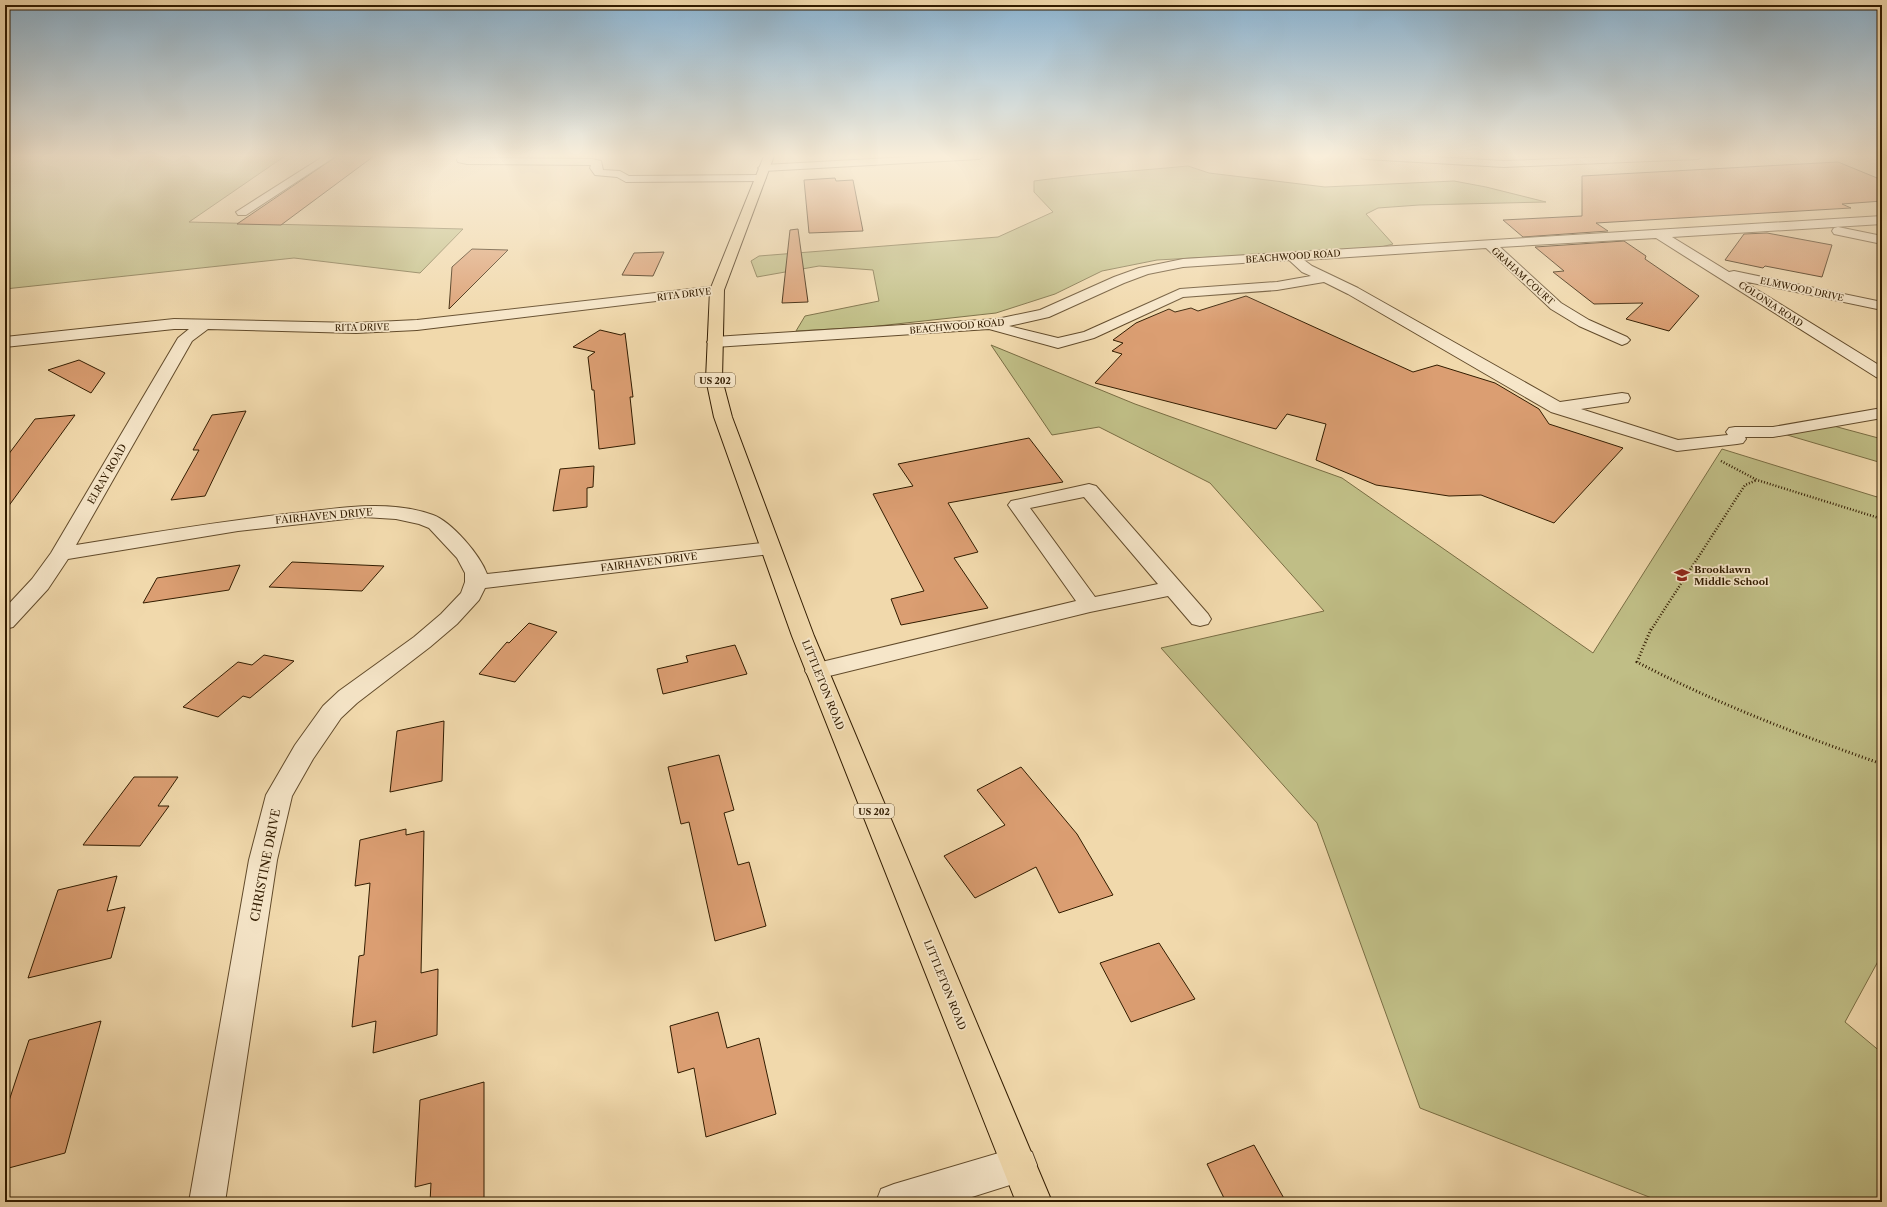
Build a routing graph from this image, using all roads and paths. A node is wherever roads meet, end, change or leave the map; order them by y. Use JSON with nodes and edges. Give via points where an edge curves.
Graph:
{"nodes":[{"id":1,"x":747,"y":212,"type":"edge"},
{"id":2,"x":1882,"y":220,"type":"edge"},
{"id":3,"x":1809,"y":225,"type":"junction"},
{"id":4,"x":1660,"y":235,"type":"junction"},
{"id":5,"x":1882,"y":240,"type":"edge"},
{"id":6,"x":1489,"y":244,"type":"junction"},
{"id":7,"x":1292,"y":256,"type":"junction"},
{"id":8,"x":1722,"y":272,"type":"junction"},
{"id":9,"x":1325,"y":278,"type":"junction"},
{"id":10,"x":717,"y":290,"type":"junction"},
{"id":11,"x":1882,"y":306,"type":"edge"},
{"id":12,"x":204,"y":324,"type":"junction"},
{"id":13,"x":988,"y":326,"type":"junction"},
{"id":14,"x":1622,"y":340,"type":"dead end"},
{"id":15,"x":5,"y":342,"type":"edge"},
{"id":16,"x":716,"y":342,"type":"junction"},
{"id":17,"x":1882,"y":374,"type":"edge"},
{"id":18,"x":1622,"y":398,"type":"dead end"},
{"id":19,"x":1557,"y":408,"type":"junction"},
{"id":20,"x":1882,"y":413,"type":"edge"},
{"id":21,"x":1882,"y":518,"type":"edge"},
{"id":22,"x":770,"y":548,"type":"junction"},
{"id":23,"x":61,"y":554,"type":"junction"},
{"id":24,"x":476,"y":582,"type":"junction"},
{"id":25,"x":1173,"y":588,"type":"junction"},
{"id":26,"x":1090,"y":605,"type":"junction"},
{"id":27,"x":1200,"y":619,"type":"dead end"},
{"id":28,"x":5,"y":622,"type":"edge"},
{"id":29,"x":817,"y":671,"type":"junction"},
{"id":30,"x":1882,"y":764,"type":"edge"},
{"id":31,"x":1019,"y":1165,"type":"junction"},
{"id":32,"x":207,"y":1202,"type":"edge"},
{"id":33,"x":894,"y":1202,"type":"edge"},
{"id":34,"x":1034,"y":1202,"type":"edge"}],
"edges":[{"from":1,"to":10,"type":"main road","name":"LITTLETON ROAD","number":"US 202"},
{"from":2,"to":3,"type":"street","name":"BEACHWOOD ROAD"},
{"from":3,"to":4,"type":"street","name":"BEACHWOOD ROAD"},
{"from":3,"to":5,"type":"street"},
{"from":4,"to":6,"type":"street","name":"BEACHWOOD ROAD"},
{"from":4,"to":8,"type":"street","name":"COLONIA ROAD"},
{"from":6,"to":7,"type":"street","name":"BEACHWOOD ROAD"},
{"from":6,"to":14,"type":"street","name":"GRAHAM COURT","via":[[1556,306],[1584,323]]},
{"from":7,"to":9,"type":"street","via":[[1307,269]]},
{"from":7,"to":13,"type":"street","name":"BEACHWOOD ROAD","via":[[1162,266],[1119,280],[1044,314]]},
{"from":8,"to":11,"type":"street","name":"ELMWOOD DRIVE"},
{"from":8,"to":17,"type":"street","name":"COLONIA ROAD"},
{"from":9,"to":13,"type":"street","via":[[1277,286],[1180,293],[1089,335],[1058,343]]},
{"from":9,"to":19,"type":"street","via":[[1352,290]]},
{"from":10,"to":12,"type":"street","name":"RITA DRIVE","via":[[418,325],[356,328]]},
{"from":10,"to":16,"type":"main road","name":"LITTLETON ROAD","number":"US 202"},
{"from":12,"to":15,"type":"street","name":"RITA DRIVE","via":[[174,324]]},
{"from":12,"to":23,"type":"street","name":"ELRAY ROAD","via":[[186,338]]},
{"from":13,"to":16,"type":"street","name":"BEACHWOOD ROAD"},
{"from":16,"to":22,"type":"main road","name":"LITTLETON ROAD","number":"US 202","via":[[714,378],[723,417]]},
{"from":18,"to":19,"type":"street"},
{"from":19,"to":20,"type":"street","via":[[1677,446]]},
{"from":21,"to":30,"type":"path","via":[[1757,480],[1745,485],[1653,625],[1637,662],[1813,740]]},
{"from":22,"to":24,"type":"street","name":"FAIRHAVEN DRIVE"},
{"from":22,"to":29,"type":"main road","name":"LITTLETON ROAD","number":"US 202"},
{"from":23,"to":24,"type":"street","name":"FAIRHAVEN DRIVE","via":[[238,525],[364,511],[396,513],[436,524],[466,555],[476,573]]},
{"from":23,"to":28,"type":"street","name":"ELRAY ROAD","via":[[40,584]]},
{"from":24,"to":32,"type":"street","name":"CHRISTINE DRIVE","via":[[471,595],[449,619],[332,712],[304,752],[279,795],[263,860]]},
{"from":25,"to":26,"type":"street"},
{"from":25,"to":26,"type":"street","via":[[1089,490],[1018,505]]},
{"from":25,"to":27,"type":"street"},
{"from":26,"to":29,"type":"street"},
{"from":29,"to":31,"type":"main road","name":"LITTLETON ROAD","number":"US 202"},
{"from":31,"to":33,"type":"street"},
{"from":31,"to":34,"type":"main road","name":"LITTLETON ROAD","number":"US 202"}]}
